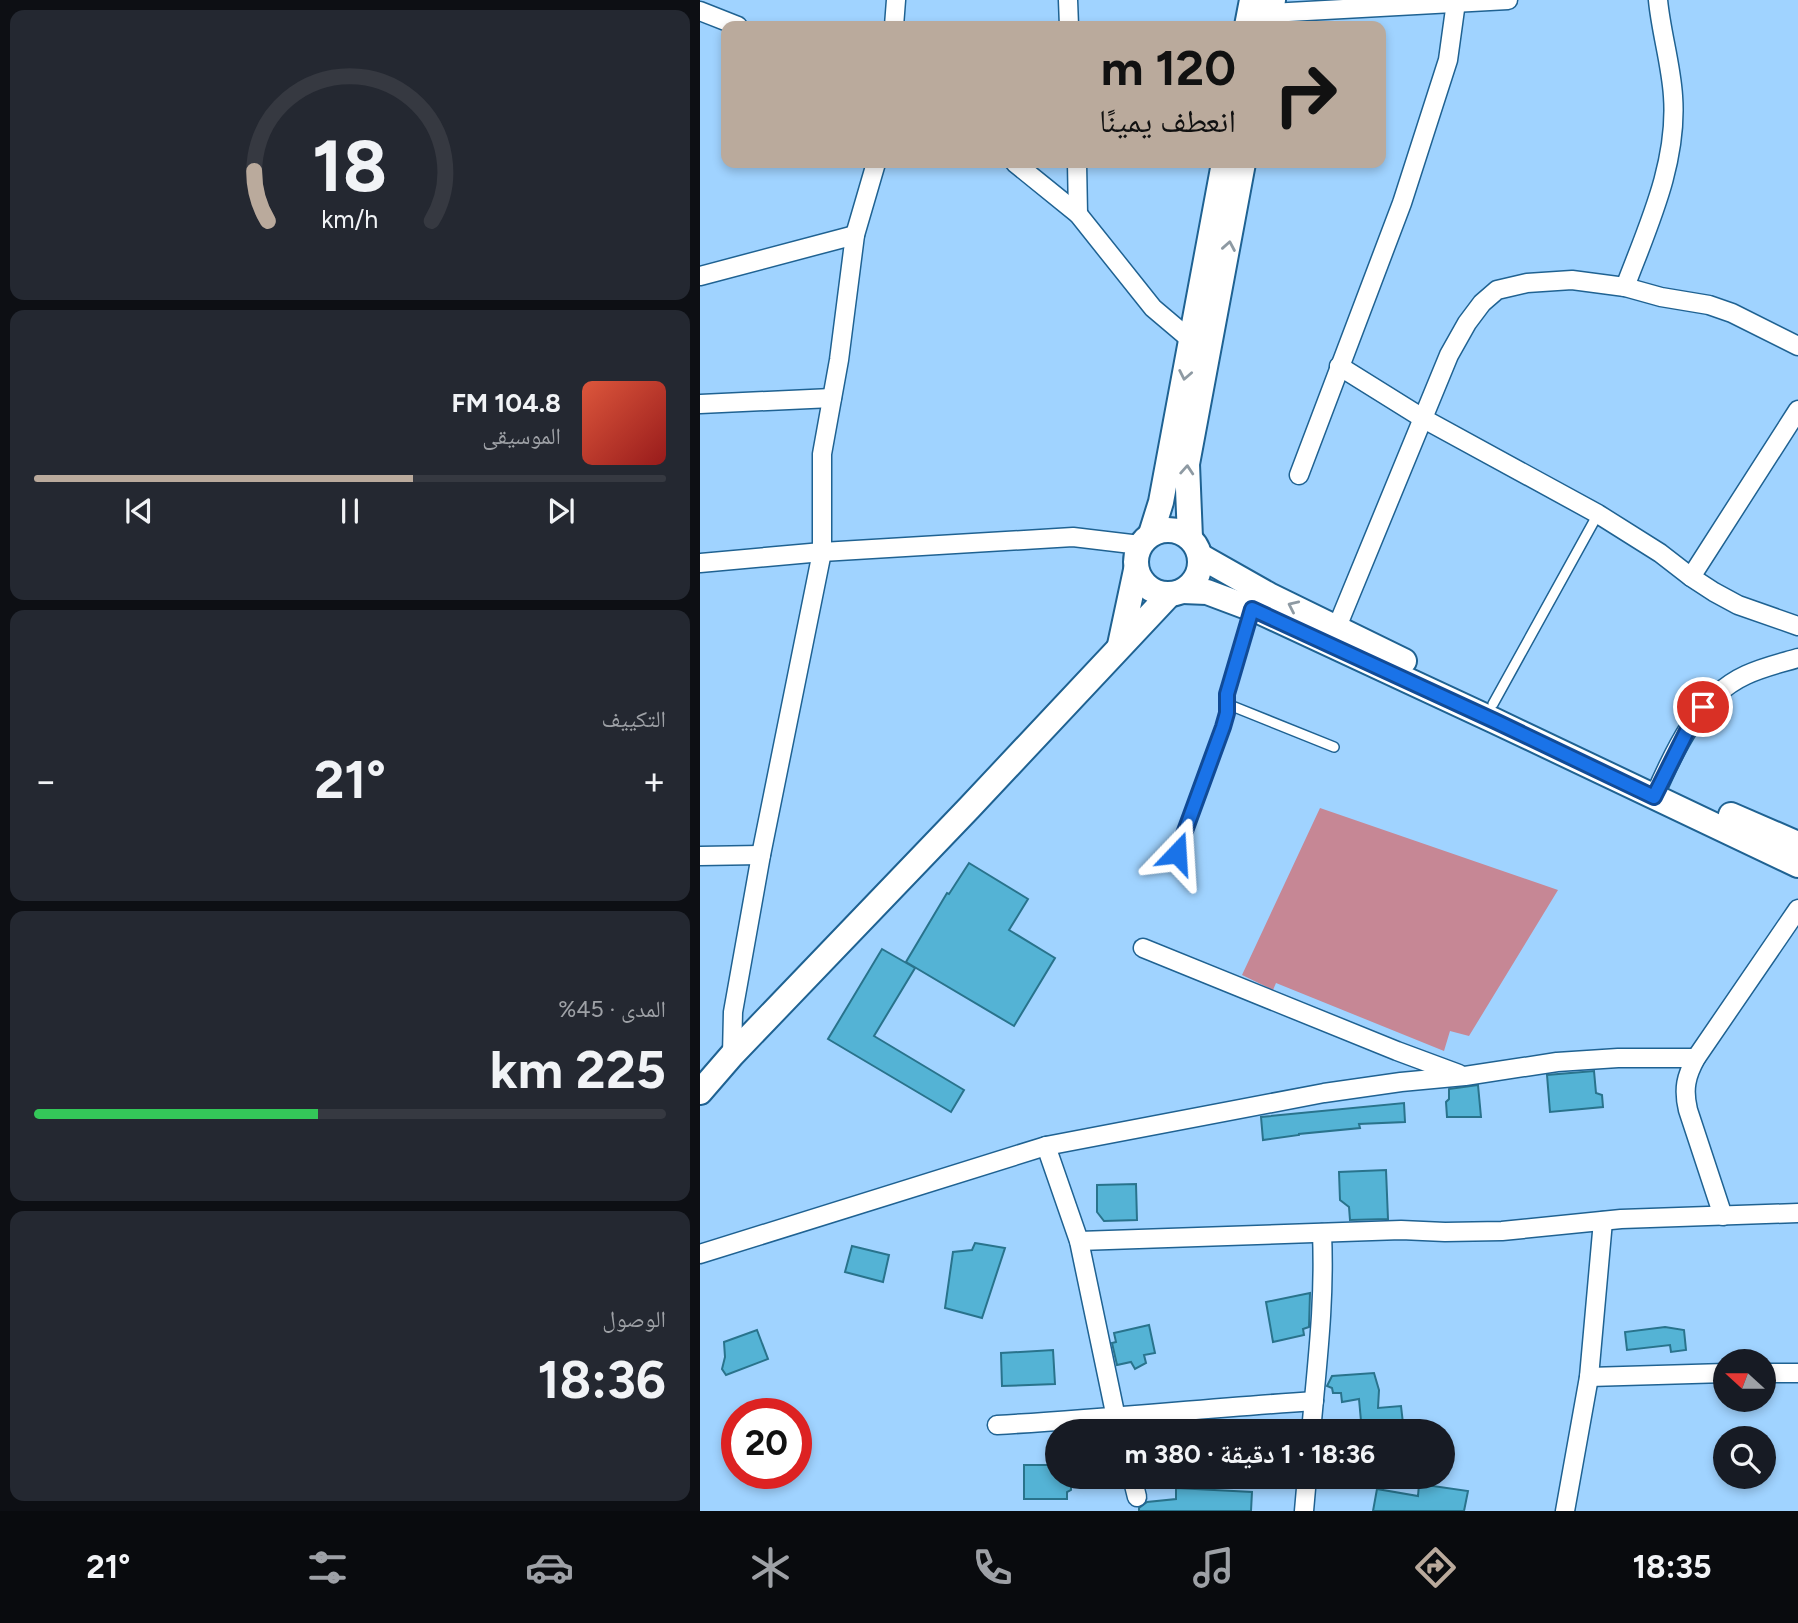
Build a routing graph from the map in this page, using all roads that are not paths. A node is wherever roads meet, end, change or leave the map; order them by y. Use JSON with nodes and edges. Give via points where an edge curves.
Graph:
{"nodes":[{"id":1,"x":896,"y":0,"type":"edge"},
{"id":2,"x":1068,"y":0,"type":"edge"},
{"id":3,"x":1508,"y":0,"type":"edge"},
{"id":4,"x":1658,"y":0,"type":"edge"},
{"id":5,"x":1456,"y":2,"type":"junction"},
{"id":6,"x":1266,"y":10,"type":"edge"},
{"id":7,"x":700,"y":11,"type":"edge"},
{"id":8,"x":725,"y":21,"type":"edge"},
{"id":9,"x":894,"y":21,"type":"edge"},
{"id":10,"x":1069,"y":21,"type":"edge"},
{"id":11,"x":875,"y":168,"type":"edge"},
{"id":12,"x":1020,"y":168,"type":"edge"},
{"id":13,"x":1077,"y":168,"type":"edge"},
{"id":14,"x":1223,"y":168,"type":"edge"},
{"id":15,"x":1243,"y":168,"type":"edge"},
{"id":16,"x":1078,"y":214,"type":"junction"},
{"id":17,"x":855,"y":235,"type":"junction"},
{"id":18,"x":700,"y":276,"type":"edge"},
{"id":19,"x":1625,"y":287,"type":"junction"},
{"id":20,"x":1192,"y":341,"type":"junction"},
{"id":21,"x":1798,"y":346,"type":"edge"},
{"id":22,"x":1339,"y":366,"type":"junction"},
{"id":23,"x":832,"y":398,"type":"junction"},
{"id":24,"x":700,"y":404,"type":"edge"},
{"id":25,"x":1798,"y":410,"type":"edge"},
{"id":26,"x":1424,"y":419,"type":"junction"},
{"id":27,"x":1299,"y":475,"type":"dead end"},
{"id":28,"x":1598,"y":514,"type":"junction"},
{"id":29,"x":1146,"y":539,"type":"junction"},
{"id":30,"x":1195,"y":547,"type":"junction"},
{"id":31,"x":822,"y":552,"type":"junction"},
{"id":32,"x":700,"y":563,"type":"edge"},
{"id":33,"x":1136,"y":570,"type":"junction"},
{"id":34,"x":1691,"y":577,"type":"junction"},
{"id":35,"x":1176,"y":593,"type":"junction"},
{"id":36,"x":1252,"y":609,"type":"junction"},
{"id":37,"x":1798,"y":626,"type":"edge"},
{"id":38,"x":1337,"y":627,"type":"junction"},
{"id":39,"x":1120,"y":646,"type":"junction"},
{"id":40,"x":1798,"y":658,"type":"edge"},
{"id":41,"x":1227,"y":704,"type":"junction"},
{"id":42,"x":1493,"y":705,"type":"junction"},
{"id":43,"x":1334,"y":747,"type":"dead end"},
{"id":44,"x":1658,"y":790,"type":"junction"},
{"id":45,"x":1798,"y":844,"type":"edge"},
{"id":46,"x":1177,"y":853,"type":"dead end"},
{"id":47,"x":761,"y":855,"type":"junction"},
{"id":48,"x":700,"y":856,"type":"edge"},
{"id":49,"x":1798,"y":865,"type":"edge"},
{"id":50,"x":1798,"y":909,"type":"edge"},
{"id":51,"x":1143,"y":948,"type":"dead end"},
{"id":52,"x":732,"y":1055,"type":"junction"},
{"id":53,"x":1696,"y":1058,"type":"junction"},
{"id":54,"x":1465,"y":1076,"type":"junction"},
{"id":55,"x":700,"y":1092,"type":"edge"},
{"id":56,"x":1046,"y":1146,"type":"junction"},
{"id":57,"x":1798,"y":1213,"type":"edge"},
{"id":58,"x":1723,"y":1216,"type":"junction"},
{"id":59,"x":1603,"y":1221,"type":"junction"},
{"id":60,"x":1322,"y":1233,"type":"junction"},
{"id":61,"x":1079,"y":1241,"type":"junction"},
{"id":62,"x":700,"y":1254,"type":"edge"},
{"id":63,"x":1713,"y":1373,"type":"edge"},
{"id":64,"x":1776,"y":1373,"type":"edge"},
{"id":65,"x":1798,"y":1373,"type":"edge"},
{"id":66,"x":1589,"y":1377,"type":"junction"},
{"id":67,"x":1314,"y":1401,"type":"junction"},
{"id":68,"x":1116,"y":1419,"type":"edge"},
{"id":69,"x":1143,"y":1419,"type":"edge"},
{"id":70,"x":1312,"y":1419,"type":"edge"},
{"id":71,"x":998,"y":1425,"type":"dead end"},
{"id":72,"x":1045,"y":1425,"type":"edge"},
{"id":73,"x":1135,"y":1489,"type":"edge"},
{"id":74,"x":1306,"y":1489,"type":"edge"},
{"id":75,"x":1137,"y":1497,"type":"dead end"},
{"id":76,"x":1304,"y":1511,"type":"edge"},
{"id":77,"x":1565,"y":1511,"type":"edge"}],
"edges":[{"from":1,"to":9,"type":"street"},
{"from":2,"to":10,"type":"street"},
{"from":3,"to":5,"type":"street"},
{"from":4,"to":19,"type":"street","via":[[1673,95],[1671,147]]},
{"from":5,"to":6,"type":"street"},
{"from":5,"to":22,"type":"street","via":[[1448,60],[1427,128]]},
{"from":7,"to":8,"type":"street"},
{"from":11,"to":17,"type":"street"},
{"from":12,"to":16,"type":"street"},
{"from":13,"to":16,"type":"street"},
{"from":14,"to":20,"type":"main road"},
{"from":30,"to":15,"type":"main road","one_way":true,"via":[[1187,464]]},
{"from":16,"to":20,"type":"street","via":[[1153,308]]},
{"from":17,"to":18,"type":"street"},
{"from":17,"to":23,"type":"street"},
{"from":19,"to":21,"type":"street","via":[[1709,305]]},
{"from":19,"to":26,"type":"street","via":[[1572,280],[1497,290],[1467,323]]},
{"from":20,"to":29,"type":"main road","one_way":true,"via":[[1161,502]]},
{"from":22,"to":26,"type":"street"},
{"from":22,"to":27,"type":"street"},
{"from":23,"to":24,"type":"street"},
{"from":23,"to":31,"type":"street","via":[[822,454]]},
{"from":25,"to":34,"type":"street"},
{"from":26,"to":28,"type":"street"},
{"from":26,"to":38,"type":"street"},
{"from":28,"to":34,"type":"street"},
{"from":28,"to":42,"type":"lane"},
{"from":29,"to":30,"type":"main road","via":[[1171,529]]},
{"from":29,"to":31,"type":"street","via":[[1073,537]]},
{"from":29,"to":33,"type":"main road","via":[[1136,553]]},
{"from":30,"to":35,"type":"main road","via":[[1200,570],[1193,582]]},
{"from":38,"to":30,"type":"main road","one_way":true,"via":[[1269,594]]},
{"from":31,"to":32,"type":"street"},
{"from":31,"to":47,"type":"street"},
{"from":33,"to":35,"type":"main road","via":[[1154,592]]},
{"from":33,"to":39,"type":"main road"},
{"from":34,"to":37,"type":"street","via":[[1738,605]]},
{"from":35,"to":36,"type":"main road","via":[[1207,592]]},
{"from":35,"to":39,"type":"main road"},
{"from":36,"to":41,"type":"lane"},
{"from":36,"to":44,"type":"main road"},
{"from":38,"to":42,"type":"main road"},
{"from":39,"to":52,"type":"main road"},
{"from":40,"to":44,"type":"street","via":[[1746,675],[1718,692],[1688,729]]},
{"from":41,"to":43,"type":"lane"},
{"from":41,"to":46,"type":"lane","via":[[1223,727]]},
{"from":42,"to":44,"type":"main road"},
{"from":44,"to":45,"type":"main road"},
{"from":44,"to":49,"type":"main road"},
{"from":47,"to":48,"type":"street"},
{"from":47,"to":52,"type":"street","via":[[733,1012]]},
{"from":50,"to":53,"type":"street"},
{"from":51,"to":54,"type":"street"},
{"from":52,"to":55,"type":"main road"},
{"from":53,"to":54,"type":"street","via":[[1557,1062]]},
{"from":53,"to":58,"type":"street","via":[[1686,1076],[1684,1096]]},
{"from":54,"to":56,"type":"street","via":[[1324,1093]]},
{"from":56,"to":61,"type":"street"},
{"from":56,"to":62,"type":"street"},
{"from":57,"to":58,"type":"street"},
{"from":58,"to":59,"type":"street"},
{"from":59,"to":60,"type":"street","via":[[1502,1231]]},
{"from":59,"to":66,"type":"street"},
{"from":60,"to":61,"type":"street"},
{"from":60,"to":67,"type":"street","via":[[1322,1332]]},
{"from":61,"to":68,"type":"street"},
{"from":63,"to":66,"type":"street"},
{"from":64,"to":65,"type":"street"},
{"from":66,"to":77,"type":"street"},
{"from":67,"to":69,"type":"street","via":[[1183,1410]]},
{"from":67,"to":70,"type":"street"},
{"from":71,"to":72,"type":"street"},
{"from":73,"to":75,"type":"street"},
{"from":74,"to":76,"type":"street"}]}
